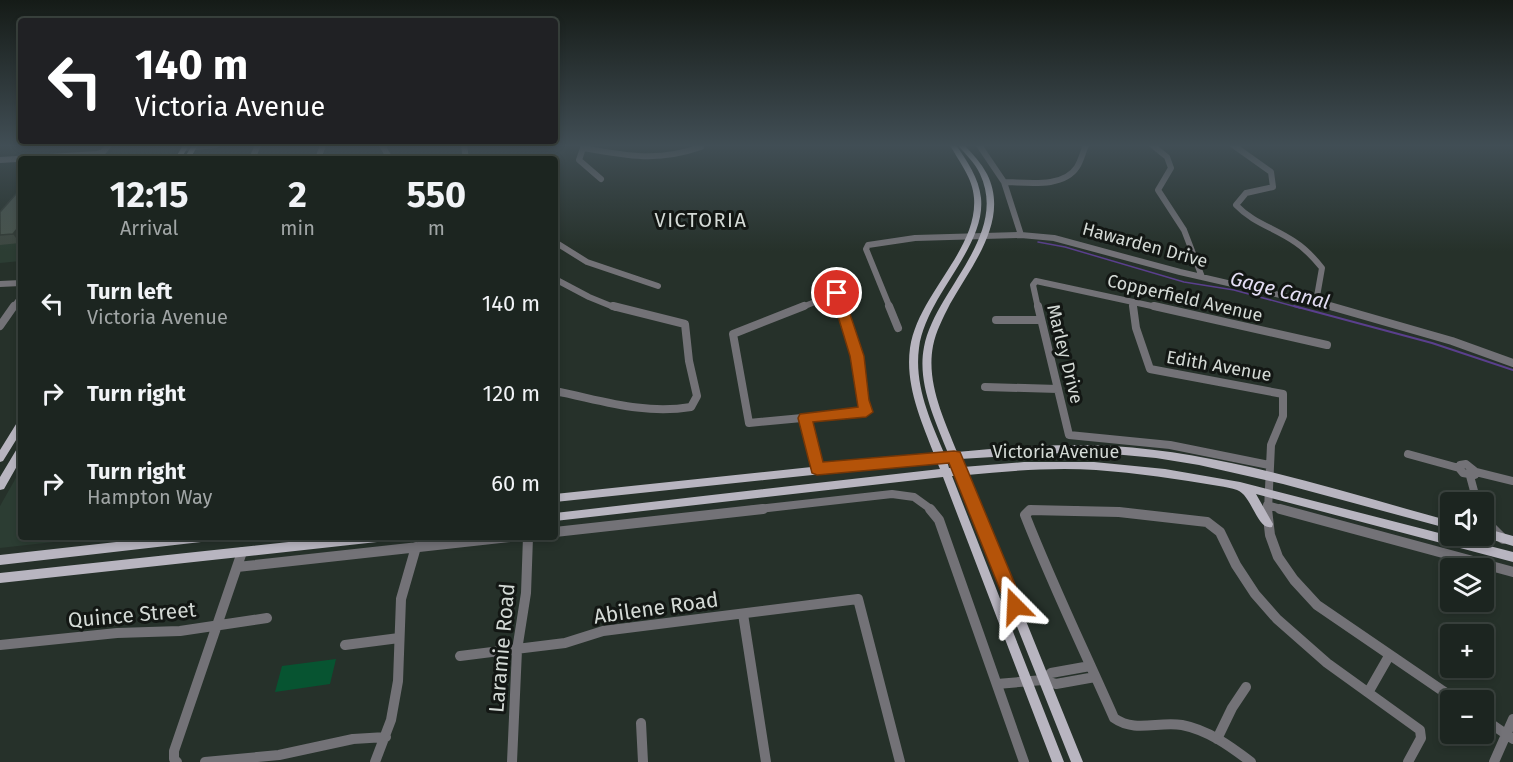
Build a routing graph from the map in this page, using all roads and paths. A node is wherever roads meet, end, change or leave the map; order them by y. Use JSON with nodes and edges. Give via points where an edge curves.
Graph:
{"nodes":[{"id":1,"x":974,"y":181,"type":"edge"},
{"id":2,"x":985,"y":181,"type":"edge"},
{"id":3,"x":1048,"y":181,"type":"edge"},
{"id":4,"x":1164,"y":181,"type":"edge"},
{"id":5,"x":1272,"y":181,"type":"edge"},
{"id":6,"x":1004,"y":182,"type":"joint"},
{"id":7,"x":1021,"y":235,"type":"junction"},
{"id":8,"x":984,"y":236,"type":"junction"},
{"id":9,"x":969,"y":238,"type":"junction"},
{"id":10,"x":558,"y":244,"type":"edge"},
{"id":11,"x":1202,"y":277,"type":"junction"},
{"id":12,"x":558,"y":281,"type":"edge"},
{"id":13,"x":1036,"y":281,"type":"joint"},
{"id":14,"x":18,"y":283,"type":"edge"},
{"id":15,"x":0,"y":284,"type":"edge"},
{"id":16,"x":658,"y":286,"type":"dead end"},
{"id":17,"x":18,"y":301,"type":"edge"},
{"id":18,"x":1133,"y":302,"type":"junction"},
{"id":19,"x":1316,"y":302,"type":"junction"},
{"id":20,"x":996,"y":320,"type":"dead end"},
{"id":21,"x":1041,"y":320,"type":"junction"},
{"id":22,"x":0,"y":326,"type":"edge"},
{"id":23,"x":898,"y":328,"type":"dead end"},
{"id":24,"x":1328,"y":345,"type":"dead end"},
{"id":25,"x":1513,"y":363,"type":"edge"},
{"id":26,"x":985,"y":387,"type":"dead end"},
{"id":27,"x":1058,"y":388,"type":"junction"},
{"id":28,"x":558,"y":392,"type":"edge"},
{"id":29,"x":805,"y":418,"type":"junction"},
{"id":30,"x":18,"y":429,"type":"edge"},
{"id":31,"x":1408,"y":454,"type":"dead end"},
{"id":32,"x":18,"y":455,"type":"edge"},
{"id":33,"x":954,"y":456,"type":"junction"},
{"id":34,"x":0,"y":458,"type":"edge"},
{"id":35,"x":940,"y":458,"type":"junction"},
{"id":36,"x":1269,"y":465,"type":"junction"},
{"id":37,"x":817,"y":469,"type":"junction"},
{"id":38,"x":960,"y":471,"type":"junction"},
{"id":39,"x":946,"y":472,"type":"junction"},
{"id":40,"x":1473,"y":474,"type":"junction"},
{"id":41,"x":1268,"y":477,"type":"junction"},
{"id":42,"x":1513,"y":481,"type":"edge"},
{"id":43,"x":0,"y":486,"type":"edge"},
{"id":44,"x":1240,"y":486,"type":"junction"},
{"id":45,"x":1475,"y":492,"type":"edge"},
{"id":46,"x":1267,"y":493,"type":"junction"},
{"id":47,"x":558,"y":498,"type":"edge"},
{"id":48,"x":1267,"y":505,"type":"junction"},
{"id":49,"x":558,"y":518,"type":"edge"},
{"id":50,"x":1440,"y":522,"type":"edge"},
{"id":51,"x":1268,"y":524,"type":"junction"},
{"id":52,"x":1494,"y":528,"type":"edge"},
{"id":53,"x":558,"y":532,"type":"edge"},
{"id":54,"x":175,"y":540,"type":"edge"},
{"id":55,"x":350,"y":540,"type":"edge"},
{"id":56,"x":482,"y":540,"type":"edge"},
{"id":57,"x":528,"y":540,"type":"edge"},
{"id":58,"x":1508,"y":540,"type":"edge"},
{"id":59,"x":416,"y":547,"type":"junction"},
{"id":60,"x":242,"y":552,"type":"junction"},
{"id":61,"x":1513,"y":557,"type":"edge"},
{"id":62,"x":0,"y":560,"type":"edge"},
{"id":63,"x":237,"y":567,"type":"junction"},
{"id":64,"x":1513,"y":572,"type":"edge"},
{"id":65,"x":0,"y":578,"type":"edge"},
{"id":66,"x":743,"y":614,"type":"junction"},
{"id":67,"x":267,"y":618,"type":"dead end"},
{"id":68,"x":219,"y":625,"type":"junction"},
{"id":69,"x":399,"y":638,"type":"junction"},
{"id":70,"x":0,"y":645,"type":"edge"},
{"id":71,"x":345,"y":645,"type":"dead end"},
{"id":72,"x":517,"y":650,"type":"junction"},
{"id":73,"x":460,"y":656,"type":"dead end"},
{"id":74,"x":1389,"y":656,"type":"junction"},
{"id":75,"x":1090,"y":666,"type":"junction"},
{"id":76,"x":1095,"y":678,"type":"junction"},
{"id":77,"x":1043,"y":680,"type":"junction"},
{"id":78,"x":1026,"y":682,"type":"junction"},
{"id":79,"x":997,"y":684,"type":"junction"},
{"id":80,"x":1246,"y":687,"type":"dead end"},
{"id":81,"x":1441,"y":690,"type":"edge"},
{"id":82,"x":1369,"y":691,"type":"junction"},
{"id":83,"x":1513,"y":719,"type":"edge"},
{"id":84,"x":641,"y":723,"type":"dead end"},
{"id":85,"x":1494,"y":726,"type":"edge"},
{"id":86,"x":1510,"y":736,"type":"edge"},
{"id":87,"x":386,"y":737,"type":"junction"},
{"id":88,"x":1217,"y":739,"type":"junction"},
{"id":89,"x":177,"y":762,"type":"edge"},
{"id":90,"x":205,"y":762,"type":"edge"},
{"id":91,"x":375,"y":762,"type":"edge"},
{"id":92,"x":512,"y":762,"type":"edge"},
{"id":93,"x":643,"y":762,"type":"edge"},
{"id":94,"x":766,"y":762,"type":"edge"},
{"id":95,"x":900,"y":762,"type":"edge"},
{"id":96,"x":1024,"y":762,"type":"edge"},
{"id":97,"x":1058,"y":762,"type":"edge"},
{"id":98,"x":1077,"y":762,"type":"edge"},
{"id":99,"x":1251,"y":762,"type":"edge"},
{"id":100,"x":1408,"y":762,"type":"edge"},
{"id":101,"x":1494,"y":762,"type":"edge"}],
"edges":[{"from":1,"to":9,"type":"main road","via":[[979,212]]},
{"from":2,"to":8,"type":"main road","via":[[991,214]]},
{"from":3,"to":6,"type":"street"},
{"from":4,"to":11,"type":"street","via":[[1158,190],[1184,230]]},
{"from":5,"to":19,"type":"street","via":[[1273,187],[1246,193],[1236,205],[1247,218],[1306,249],[1322,268]]},
{"from":6,"to":7,"type":"street"},
{"from":7,"to":8,"type":"street","name":"Hawarden Drive"},
{"from":7,"to":11,"type":"street","name":"Hawarden Drive","via":[[1071,241]]},
{"from":8,"to":9,"type":"street","name":"Hawarden Drive"},
{"from":8,"to":33,"type":"main road","via":[[932,335],[928,353],[931,394]]},
{"from":9,"to":23,"type":"street","name":"Hawarden Drive","via":[[915,238],[866,246]]},
{"from":9,"to":35,"type":"main road","via":[[919,328],[914,352],[917,395]]},
{"from":10,"to":16,"type":"street","via":[[587,262]]},
{"from":11,"to":19,"type":"street","name":"Hawarden Drive"},
{"from":12,"to":28,"type":"street","via":[[620,309],[685,324],[697,396],[691,407],[675,411],[618,407]]},
{"from":13,"to":18,"type":"street","name":"Copperfield Avenue"},
{"from":13,"to":21,"type":"street","name":"Marley Drive","via":[[1033,285]]},
{"from":14,"to":15,"type":"street"},
{"from":17,"to":22,"type":"street"},
{"from":18,"to":24,"type":"street","name":"Copperfield Avenue"},
{"from":18,"to":36,"type":"street","name":"Edith Avenue","via":[[1135,328],[1150,369],[1282,394],[1283,416],[1271,446]]},
{"from":19,"to":25,"type":"street","name":"Hawarden Drive"},
{"from":20,"to":21,"type":"street"},
{"from":21,"to":27,"type":"street","name":"Marley Drive"},
{"from":26,"to":27,"type":"street"},
{"from":27,"to":36,"type":"street","name":"Marley Drive","via":[[1069,435],[1191,448]]},
{"from":29,"to":29,"type":"street","via":[[866,412],[857,356],[837,293],[732,335],[749,423]]},
{"from":29,"to":37,"type":"street"},
{"from":30,"to":34,"type":"main road"},
{"from":31,"to":40,"type":"street","via":[[1459,468],[1466,464]]},
{"from":32,"to":43,"type":"main road"},
{"from":33,"to":35,"type":"main road","name":"Victoria Avenue"},
{"from":33,"to":38,"type":"main road"},
{"from":33,"to":41,"type":"main road","name":"Victoria Avenue","via":[[1028,450],[1113,450]]},
{"from":35,"to":37,"type":"main road","name":"Victoria Avenue"},
{"from":35,"to":39,"type":"main road"},
{"from":36,"to":41,"type":"street"},
{"from":37,"to":47,"type":"main road","name":"Victoria Avenue"},
{"from":38,"to":39,"type":"main road","name":"Victoria Avenue"},
{"from":38,"to":44,"type":"main road","name":"Victoria Avenue","via":[[1094,466]]},
{"from":38,"to":77,"type":"main road"},
{"from":39,"to":49,"type":"main road","name":"Victoria Avenue"},
{"from":39,"to":78,"type":"main road"},
{"from":40,"to":42,"type":"street"},
{"from":40,"to":45,"type":"street"},
{"from":41,"to":46,"type":"street"},
{"from":41,"to":50,"type":"main road","name":"Victoria Avenue"},
{"from":44,"to":46,"type":"main road","name":"Victoria Avenue"},
{"from":44,"to":51,"type":"main road","via":[[1253,496]]},
{"from":46,"to":48,"type":"street"},
{"from":46,"to":61,"type":"main road","name":"Victoria Avenue"},
{"from":48,"to":51,"type":"street"},
{"from":48,"to":64,"type":"street"},
{"from":51,"to":74,"type":"street","via":[[1278,557],[1304,592],[1333,618]]},
{"from":52,"to":58,"type":"street"},
{"from":53,"to":79,"type":"street","via":[[909,495],[932,508],[939,520]]},
{"from":54,"to":62,"type":"main road"},
{"from":55,"to":60,"type":"main road"},
{"from":56,"to":59,"type":"street"},
{"from":57,"to":72,"type":"street","name":"Laramie Road","via":[[526,593]]},
{"from":59,"to":63,"type":"street"},
{"from":59,"to":69,"type":"street","via":[[401,598]]},
{"from":60,"to":63,"type":"street"},
{"from":60,"to":65,"type":"main road"},
{"from":63,"to":68,"type":"street"},
{"from":66,"to":72,"type":"street","name":"Abilene Road","via":[[603,631],[565,643]]},
{"from":66,"to":94,"type":"street"},
{"from":66,"to":95,"type":"street","name":"Abilene Road","via":[[858,599]]},
{"from":67,"to":68,"type":"street","name":"Quince Street"},
{"from":68,"to":70,"type":"street","name":"Quince Street"},
{"from":68,"to":89,"type":"street","via":[[174,752]]},
{"from":69,"to":71,"type":"street"},
{"from":69,"to":87,"type":"street","via":[[398,681]]},
{"from":72,"to":73,"type":"street","name":"Abilene Road"},
{"from":72,"to":92,"type":"street","name":"Laramie Road"},
{"from":74,"to":81,"type":"street"},
{"from":74,"to":82,"type":"street"},
{"from":75,"to":76,"type":"street"},
{"from":75,"to":77,"type":"street","via":[[1051,673]]},
{"from":75,"to":82,"type":"street","via":[[1025,522],[1030,510],[1126,511],[1207,522],[1220,532],[1240,576],[1280,625]]},
{"from":76,"to":77,"type":"street","via":[[1056,684]]},
{"from":76,"to":88,"type":"street","via":[[1120,724],[1181,725]]},
{"from":77,"to":78,"type":"street"},
{"from":77,"to":98,"type":"main road"},
{"from":78,"to":79,"type":"street"},
{"from":78,"to":97,"type":"main road"},
{"from":79,"to":96,"type":"street"},
{"from":80,"to":88,"type":"street"},
{"from":82,"to":100,"type":"street","via":[[1420,730],[1421,738]]},
{"from":83,"to":86,"type":"street"},
{"from":84,"to":93,"type":"street"},
{"from":85,"to":86,"type":"street"},
{"from":86,"to":101,"type":"street"},
{"from":87,"to":90,"type":"street","via":[[353,739],[279,755]]},
{"from":87,"to":91,"type":"street"},
{"from":88,"to":99,"type":"street"}]}
